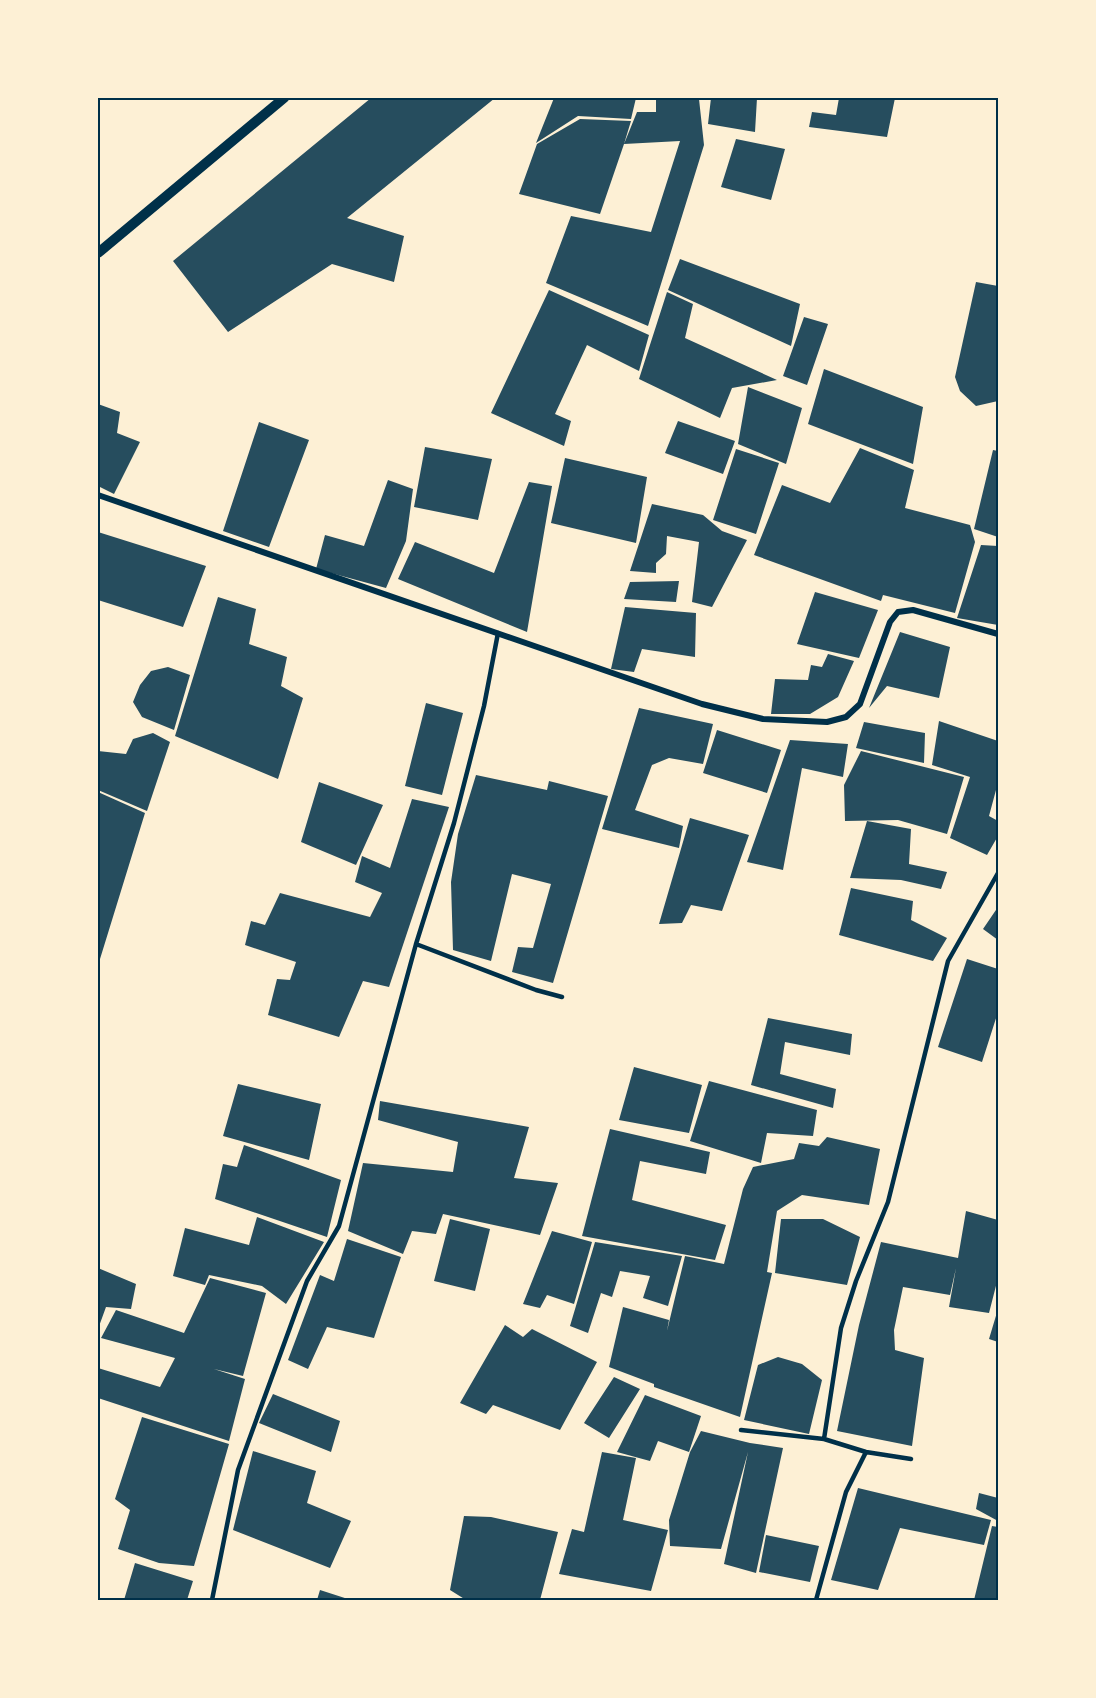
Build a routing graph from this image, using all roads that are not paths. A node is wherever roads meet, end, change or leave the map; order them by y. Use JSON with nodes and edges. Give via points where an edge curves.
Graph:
{"nodes":[{"id":1,"x":284,"y":98,"type":"edge"},
{"id":2,"x":98,"y":253,"type":"edge"},
{"id":3,"x":98,"y":495,"type":"edge"},
{"id":4,"x":498,"y":633,"type":"junction"},
{"id":5,"x":999,"y":634,"type":"edge"},
{"id":6,"x":999,"y":873,"type":"edge"},
{"id":7,"x":416,"y":944,"type":"junction"},
{"id":8,"x":562,"y":997,"type":"dead end"},
{"id":9,"x":741,"y":1430,"type":"dead end"},
{"id":10,"x":824,"y":1439,"type":"junction"},
{"id":11,"x":866,"y":1452,"type":"junction"},
{"id":12,"x":911,"y":1460,"type":"dead end"},
{"id":13,"x":212,"y":1600,"type":"edge"},
{"id":14,"x":816,"y":1600,"type":"edge"}],
"edges":[{"from":1,"to":2,"type":"street"},
{"from":3,"to":4,"type":"street"},
{"from":4,"to":5,"type":"street","via":[[702,704],[763,719],[827,722],[846,717],[860,704],[890,622],[898,612],[913,610]]},
{"from":4,"to":7,"type":"lane","via":[[457,813]]},
{"from":6,"to":10,"type":"lane","via":[[948,961],[888,1202],[841,1328]]},
{"from":7,"to":8,"type":"lane"},
{"from":7,"to":13,"type":"lane","via":[[339,1226],[307,1281],[238,1470]]},
{"from":9,"to":10,"type":"lane"},
{"from":10,"to":11,"type":"lane"},
{"from":11,"to":12,"type":"lane"},
{"from":11,"to":14,"type":"lane","via":[[846,1492]]}]}
